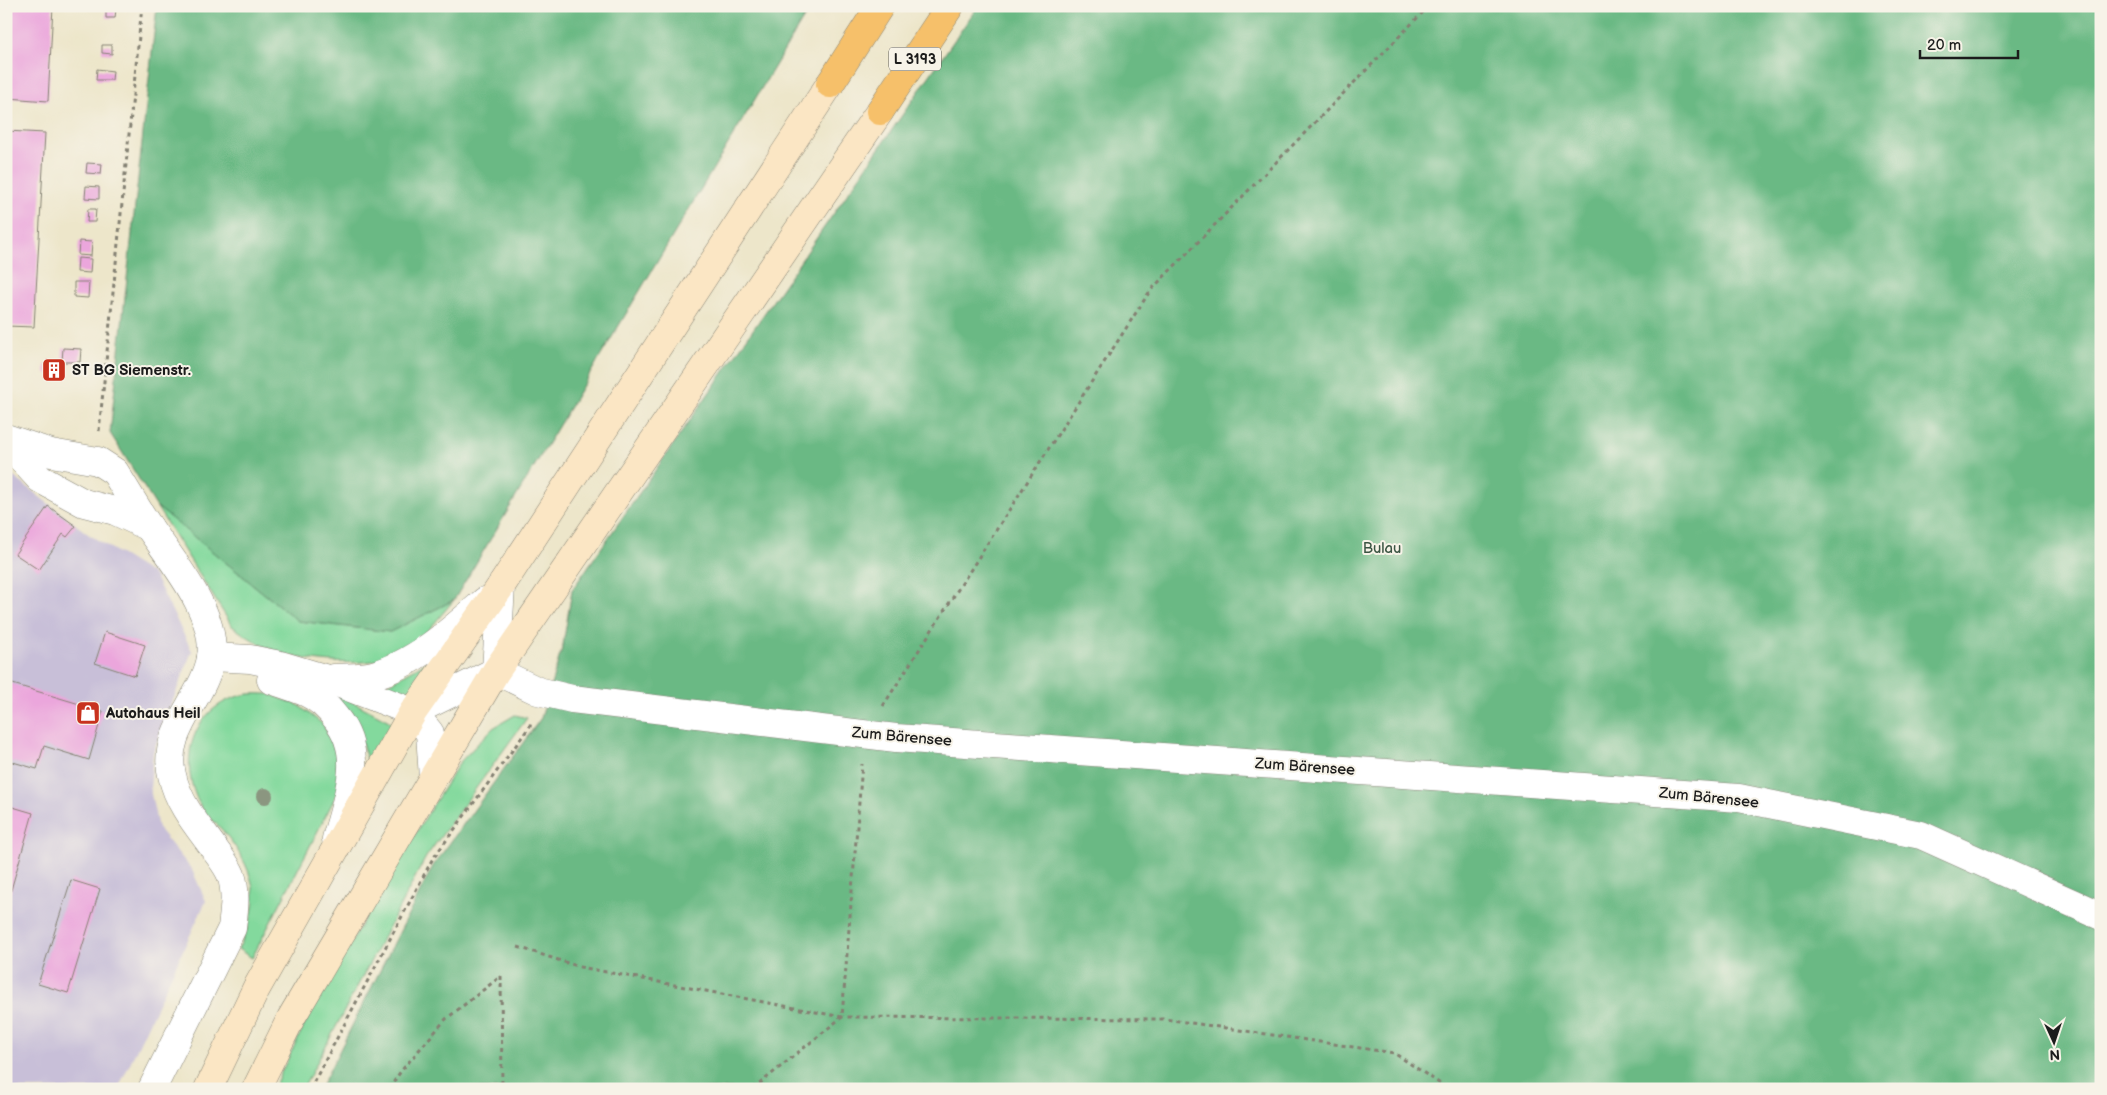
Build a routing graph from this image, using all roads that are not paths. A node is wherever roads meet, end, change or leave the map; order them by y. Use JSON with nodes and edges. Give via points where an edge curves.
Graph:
{"nodes":[{"id":1,"x":880,"y":6,"type":"edge"},
{"id":2,"x":939,"y":6,"type":"edge"},
{"id":3,"x":950,"y":6,"type":"edge"},
{"id":4,"x":830,"y":84,"type":"joint"},
{"id":5,"x":880,"y":112,"type":"junction"},
{"id":6,"x":6,"y":438,"type":"edge"},
{"id":7,"x":6,"y":442,"type":"edge"},
{"id":8,"x":149,"y":526,"type":"junction"},
{"id":9,"x":501,"y":586,"type":"junction"},
{"id":10,"x":211,"y":657,"type":"junction"},
{"id":11,"x":496,"y":671,"type":"junction"},
{"id":12,"x":327,"y":679,"type":"junction"},
{"id":13,"x":413,"y":712,"type":"junction"},
{"id":14,"x":433,"y":778,"type":"junction"},
{"id":15,"x":334,"y":849,"type":"junction"},
{"id":16,"x":2101,"y":916,"type":"edge"},
{"id":17,"x":152,"y":1089,"type":"edge"},
{"id":18,"x":208,"y":1089,"type":"edge"},
{"id":19,"x":256,"y":1089,"type":"edge"}],
"edges":[{"from":1,"to":4,"type":"highway"},
{"from":2,"to":5,"type":"highway","number":"L 3193"},
{"from":3,"to":5,"type":"highway","number":"L 3193"},
{"from":4,"to":9,"type":"main road"},
{"from":5,"to":11,"type":"main road","number":"L 3193"},
{"from":6,"to":8,"type":"street","via":[[51,453],[98,461],[115,472]]},
{"from":7,"to":8,"type":"street","via":[[40,479],[84,503],[114,510]]},
{"from":8,"to":10,"type":"street","via":[[197,601],[210,632]]},
{"from":9,"to":11,"type":"street"},
{"from":9,"to":12,"type":"street","via":[[449,633],[400,664],[372,675]]},
{"from":9,"to":13,"type":"main road"},
{"from":10,"to":12,"type":"street","via":[[250,659]]},
{"from":10,"to":15,"type":"street","via":[[307,693],[326,704],[346,730],[351,744],[352,774]]},
{"from":10,"to":17,"type":"street","via":[[207,672],[174,737],[171,773],[184,806],[231,876],[235,897],[232,928]]},
{"from":11,"to":13,"type":"street"},
{"from":11,"to":14,"type":"main road","number":"L 3193"},
{"from":11,"to":16,"type":"street","name":"Zum Bärensee","via":[[538,691],[594,702],[865,735],[1739,798],[1921,835]]},
{"from":12,"to":13,"type":"street"},
{"from":13,"to":14,"type":"street","via":[[430,733]]},
{"from":13,"to":15,"type":"main road"},
{"from":14,"to":19,"type":"main road","number":"L 3193","via":[[291,1018]]},
{"from":15,"to":18,"type":"main road","via":[[256,989]]}]}
